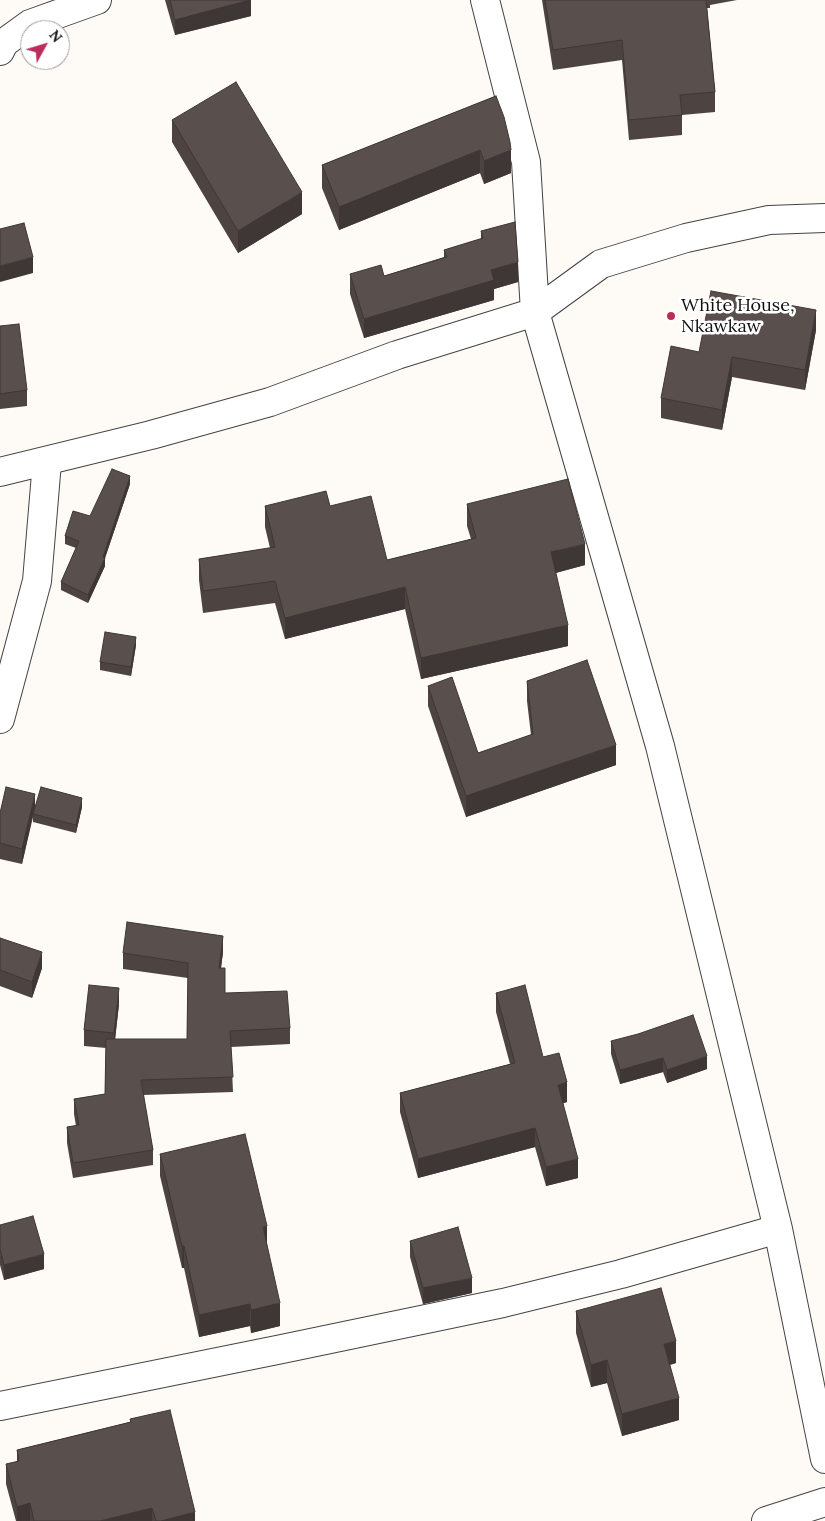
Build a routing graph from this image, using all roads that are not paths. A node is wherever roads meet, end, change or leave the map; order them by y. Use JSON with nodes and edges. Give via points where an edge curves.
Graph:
{"nodes":[{"id":1,"x":97,"y":0,"type":"edge"},
{"id":2,"x":485,"y":0,"type":"edge"},
{"id":3,"x":0,"y":51,"type":"edge"},
{"id":4,"x":825,"y":218,"type":"edge"},
{"id":5,"x":535,"y":312,"type":"junction"},
{"id":6,"x":47,"y":462,"type":"junction"},
{"id":7,"x":0,"y":472,"type":"edge"},
{"id":8,"x":0,"y":719,"type":"edge"},
{"id":9,"x":778,"y":1229,"type":"junction"},
{"id":10,"x":0,"y":1406,"type":"edge"},
{"id":11,"x":825,"y":1459,"type":"edge"},
{"id":12,"x":825,"y":1502,"type":"edge"},
{"id":13,"x":766,"y":1521,"type":"edge"}],
"edges":[{"from":1,"to":3,"type":"street","via":[[30,24],[4,43]]},
{"from":2,"to":5,"type":"street","via":[[526,162]]},
{"from":4,"to":5,"type":"street","via":[[769,220],[686,238],[602,264]]},
{"from":5,"to":6,"type":"street","via":[[397,355],[270,402]]},
{"from":5,"to":9,"type":"street","via":[[660,746]]},
{"from":6,"to":7,"type":"street"},
{"from":6,"to":8,"type":"street","via":[[37,581]]},
{"from":9,"to":10,"type":"street","via":[[621,1274],[503,1303]]},
{"from":9,"to":11,"type":"street"},
{"from":12,"to":13,"type":"street"}]}
